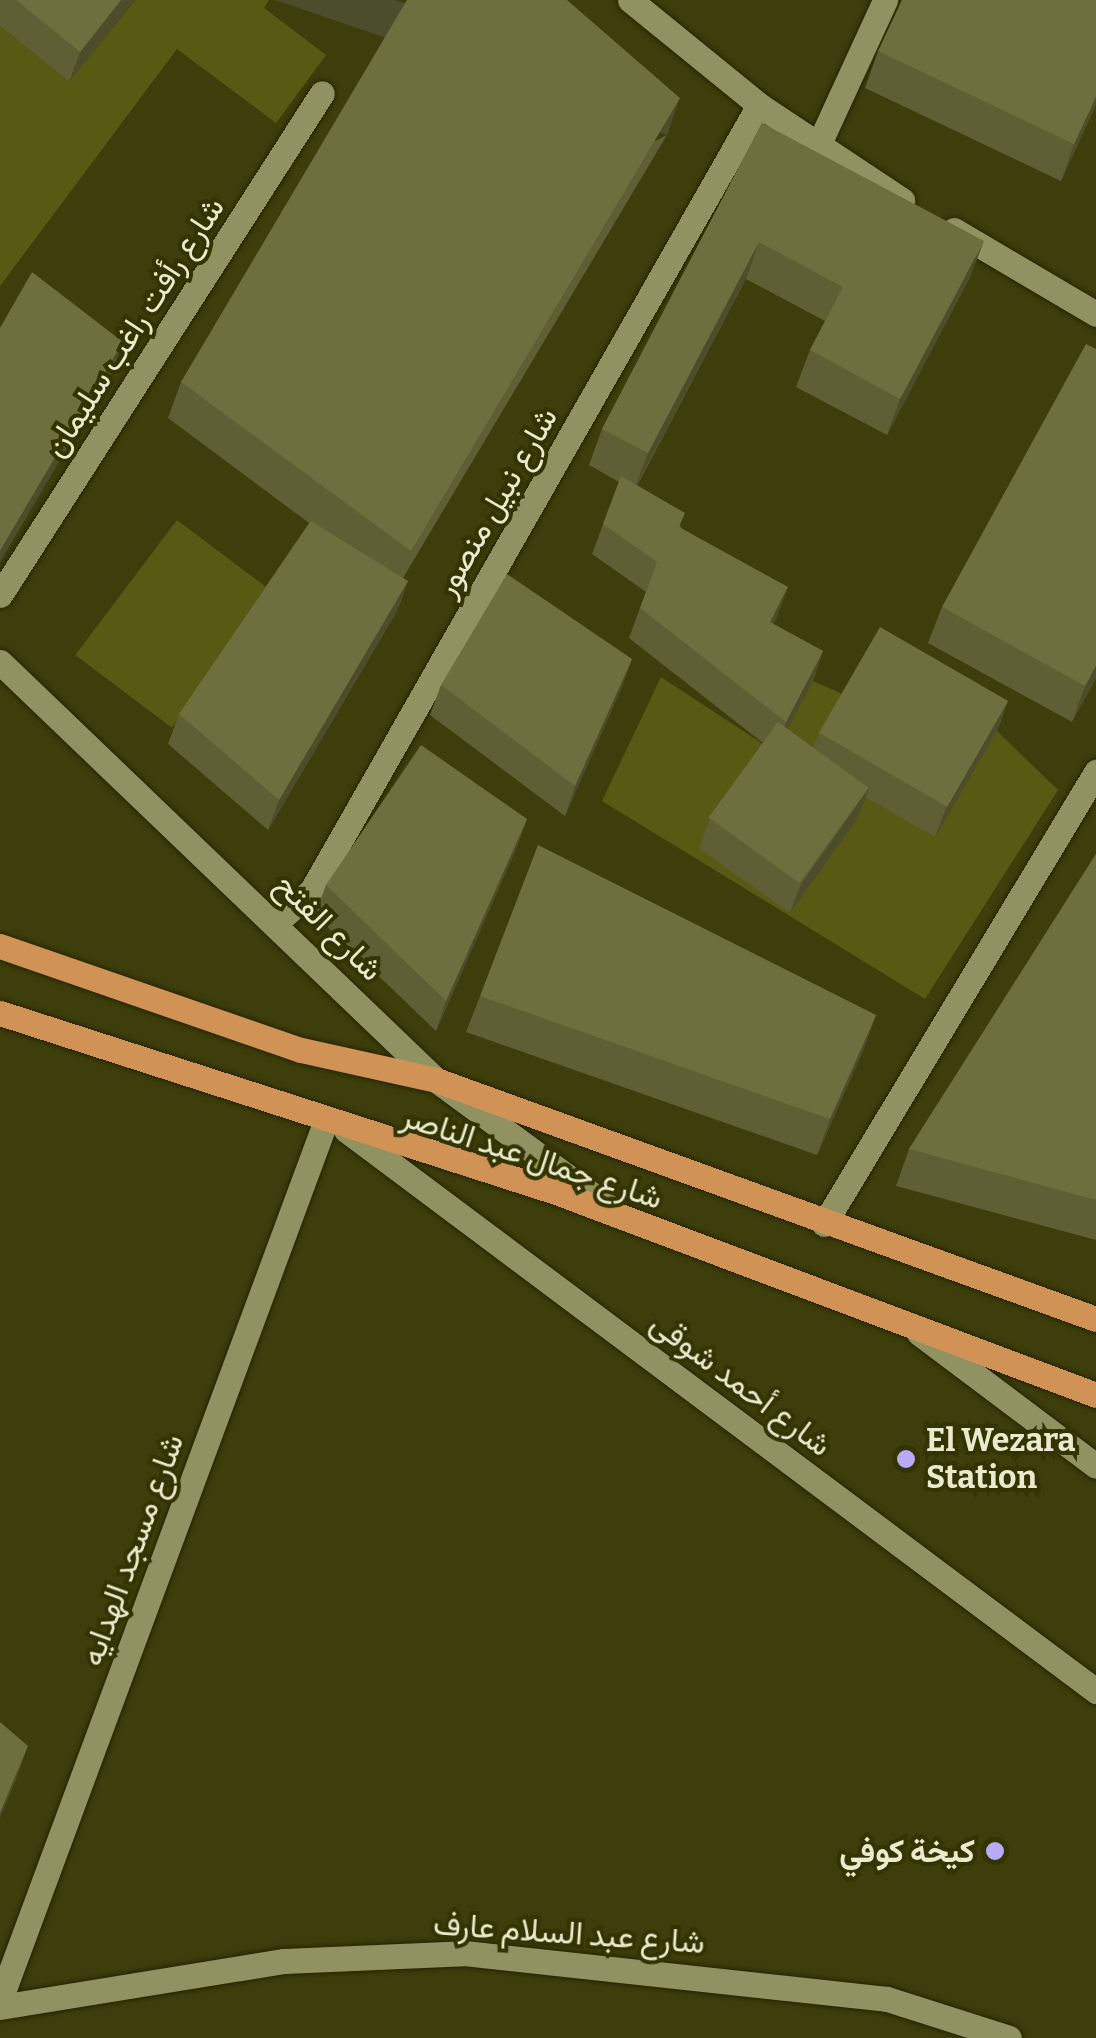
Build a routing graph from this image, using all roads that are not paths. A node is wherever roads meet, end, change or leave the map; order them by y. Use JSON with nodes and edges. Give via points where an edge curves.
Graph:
{"nodes":[{"id":1,"x":630,"y":0,"type":"edge"},
{"id":2,"x":885,"y":0,"type":"edge"},
{"id":3,"x":322,"y":93,"type":"dead end"},
{"id":4,"x":759,"y":105,"type":"junction"},
{"id":5,"x":818,"y":146,"type":"junction"},
{"id":6,"x":1096,"y":314,"type":"edge"},
{"id":7,"x":0,"y":595,"type":"edge"},
{"id":8,"x":0,"y":662,"type":"edge"},
{"id":9,"x":1096,"y":772,"type":"edge"},
{"id":10,"x":278,"y":920,"type":"junction"},
{"id":11,"x":0,"y":946,"type":"edge"},
{"id":12,"x":0,"y":1014,"type":"edge"},
{"id":13,"x":436,"y":1080,"type":"junction"},
{"id":14,"x":336,"y":1126,"type":"junction"},
{"id":15,"x":626,"y":1220,"type":"junction"},
{"id":16,"x":824,"y":1224,"type":"junction"},
{"id":17,"x":1096,"y":1319,"type":"edge"},
{"id":18,"x":919,"y":1333,"type":"junction"},
{"id":19,"x":1096,"y":1395,"type":"edge"},
{"id":20,"x":1096,"y":1466,"type":"edge"},
{"id":21,"x":1096,"y":1691,"type":"edge"},
{"id":22,"x":0,"y":2004,"type":"edge"},
{"id":23,"x":1009,"y":2038,"type":"edge"}],
"edges":[{"from":1,"to":4,"type":"street"},
{"from":2,"to":5,"type":"street"},
{"from":3,"to":7,"type":"street","name":"شارع رأفت راغب سليمان"},
{"from":4,"to":5,"type":"street"},
{"from":4,"to":10,"type":"street","name":"شارع نبيل منصور","via":[[312,890]]},
{"from":5,"to":6,"type":"street"},
{"from":8,"to":10,"type":"street","name":"شارع الفتح"},
{"from":9,"to":16,"type":"street"},
{"from":10,"to":13,"type":"street","name":"شارع الفتح"},
{"from":11,"to":13,"type":"main road","name":"شارع جمال عبد الناصر","via":[[301,1050]]},
{"from":12,"to":14,"type":"main road","name":"شارع جمال عبد الناصر"},
{"from":13,"to":15,"type":"street","name":"شارع الفتح"},
{"from":13,"to":16,"type":"main road","name":"شارع جمال عبد الناصر"},
{"from":14,"to":15,"type":"main road","name":"شارع جمال عبد الناصر"},
{"from":14,"to":21,"type":"street","name":"شارع أحمد شوقى"},
{"from":14,"to":22,"type":"street","name":"شارع مسجد الهدايه"},
{"from":15,"to":18,"type":"main road","name":"شارع جمال عبد الناصر"},
{"from":16,"to":17,"type":"main road","name":"شارع جمال عبد الناصر"},
{"from":18,"to":19,"type":"main road","name":"شارع جمال عبد الناصر"},
{"from":18,"to":20,"type":"street"},
{"from":22,"to":23,"type":"street","name":"شارع عبد السلام عارف","via":[[284,1961],[464,1953],[887,1999]]}]}
